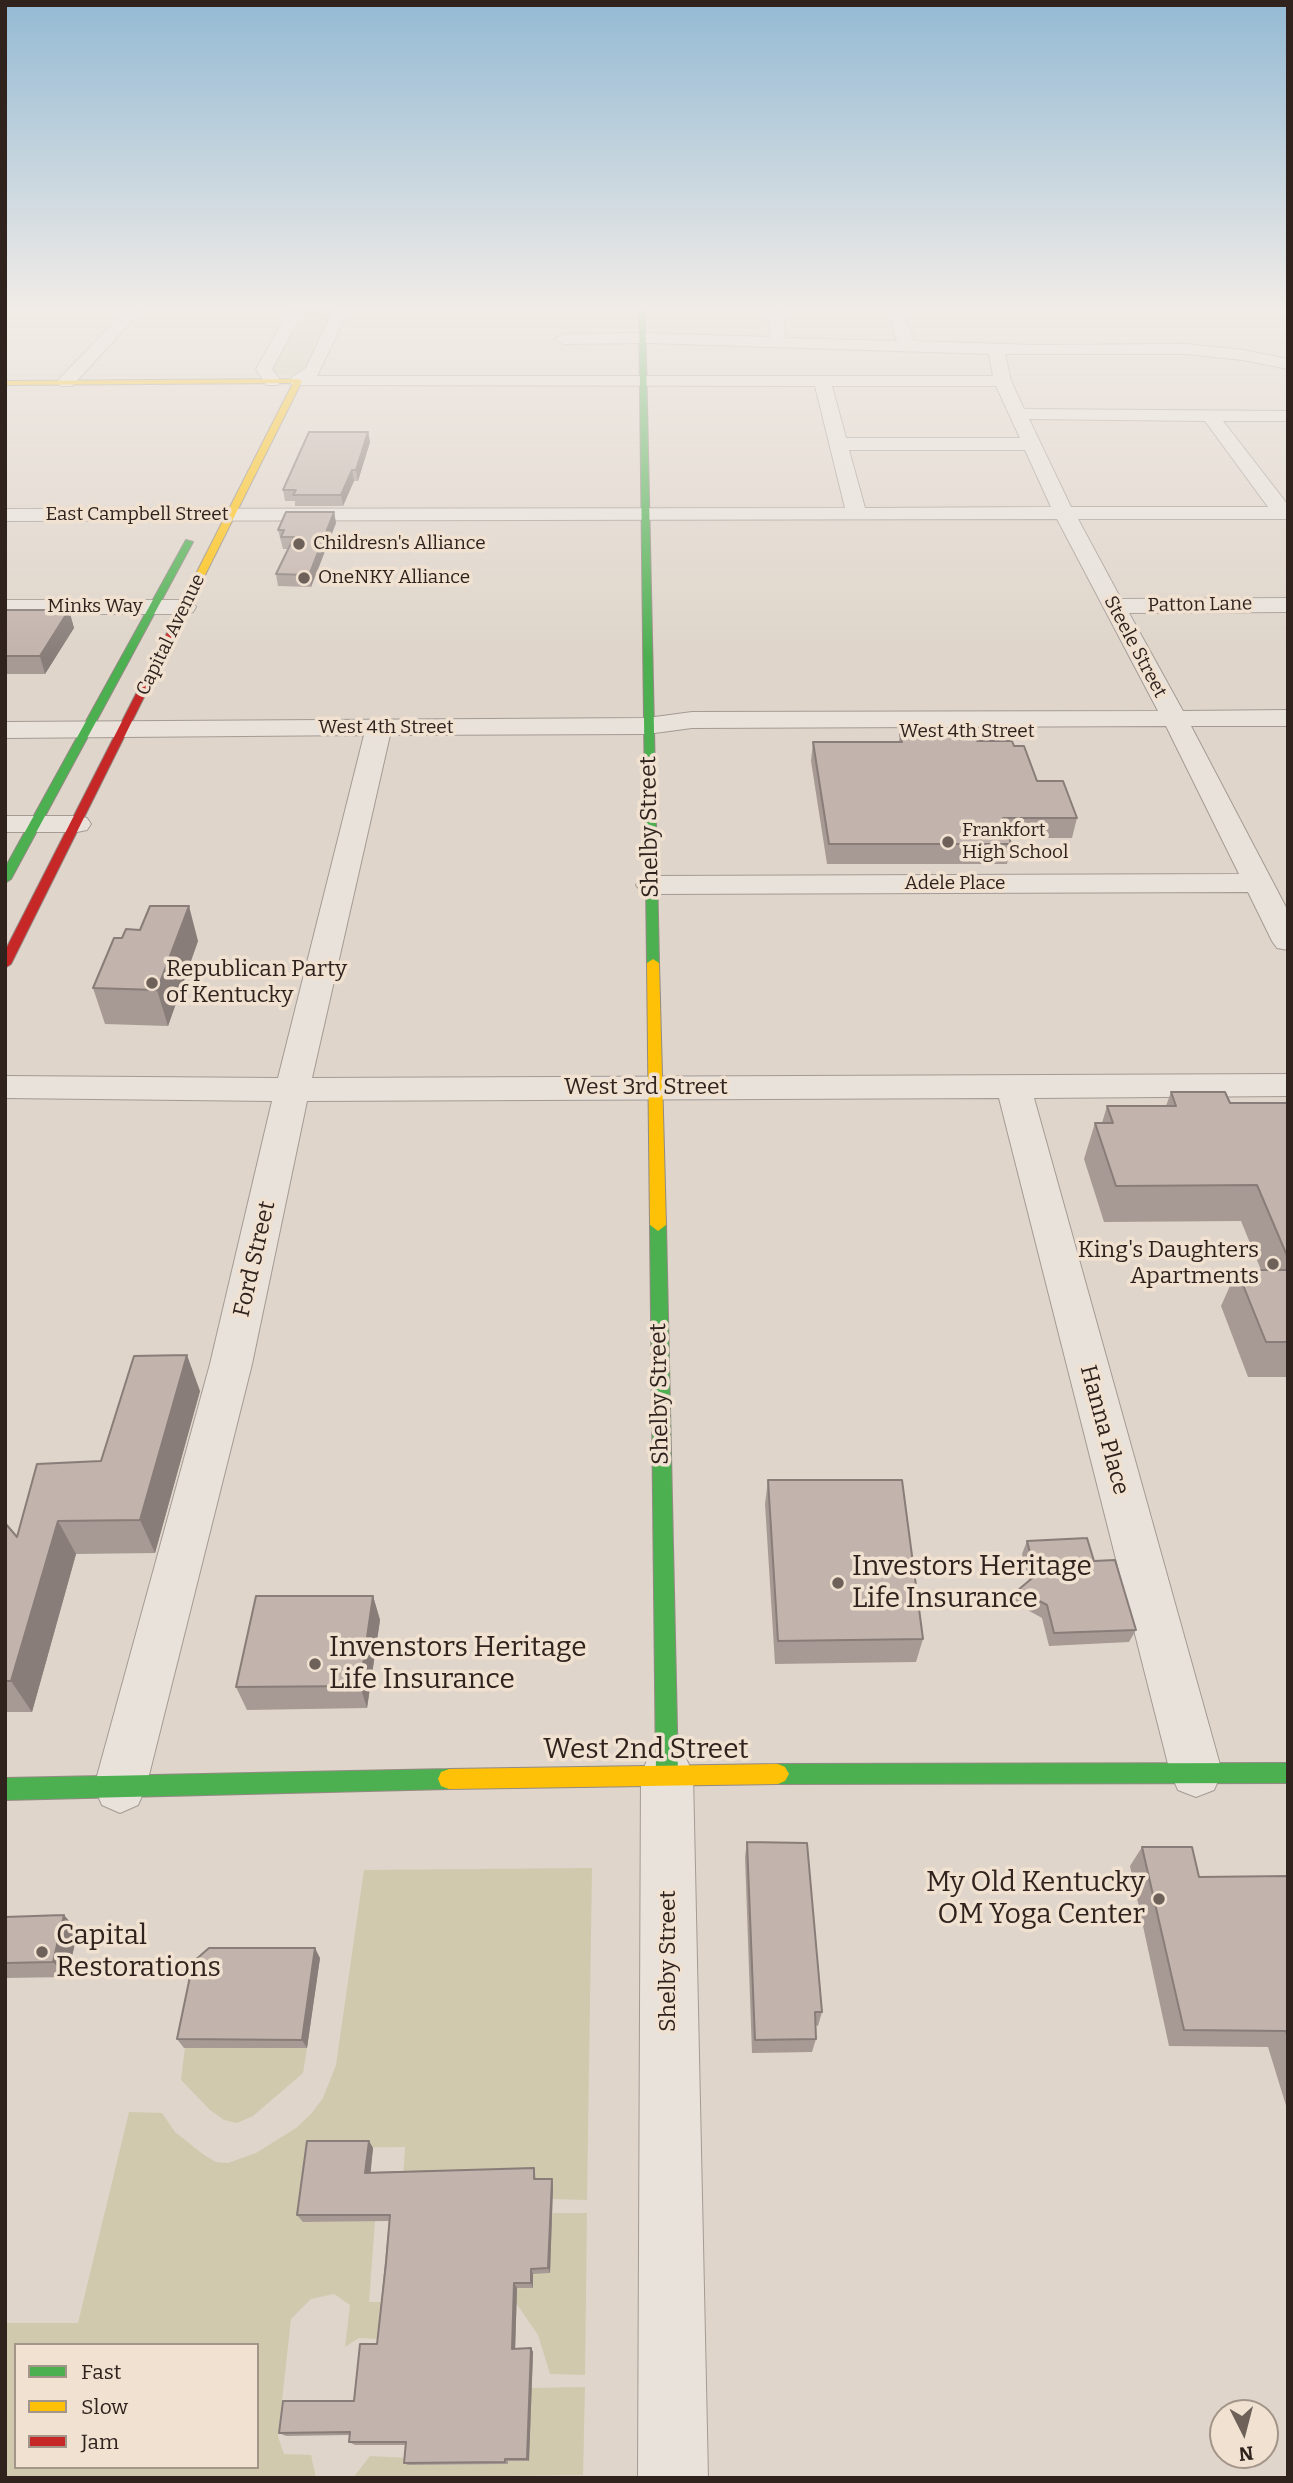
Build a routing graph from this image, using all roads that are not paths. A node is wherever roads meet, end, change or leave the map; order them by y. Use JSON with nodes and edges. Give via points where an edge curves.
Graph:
{"nodes":[{"id":1,"x":275,"y":426,"type":"edge"},
{"id":2,"x":644,"y":426,"type":"edge"},
{"id":3,"x":833,"y":426,"type":"edge"},
{"id":4,"x":1022,"y":426,"type":"edge"},
{"id":5,"x":1218,"y":426,"type":"edge"},
{"id":6,"x":837,"y":444,"type":"junction"},
{"id":7,"x":1030,"y":444,"type":"junction"},
{"id":8,"x":207,"y":509,"type":"junction"},
{"id":9,"x":1285,"y":513,"type":"edge"},
{"id":10,"x":230,"y":514,"type":"junction"},
{"id":11,"x":646,"y":514,"type":"junction"},
{"id":12,"x":857,"y":515,"type":"junction"},
{"id":13,"x":1065,"y":515,"type":"junction"},
{"id":14,"x":5,"y":516,"type":"edge"},
{"id":15,"x":1288,"y":605,"type":"edge"},
{"id":16,"x":1113,"y":606,"type":"junction"},
{"id":17,"x":5,"y":607,"type":"edge"},
{"id":18,"x":154,"y":607,"type":"junction"},
{"id":19,"x":185,"y":607,"type":"junction"},
{"id":20,"x":1288,"y":718,"type":"edge"},
{"id":21,"x":1177,"y":724,"type":"junction"},
{"id":22,"x":647,"y":726,"type":"junction"},
{"id":23,"x":124,"y":729,"type":"junction"},
{"id":24,"x":378,"y":729,"type":"junction"},
{"id":25,"x":5,"y":730,"type":"edge"},
{"id":26,"x":84,"y":730,"type":"junction"},
{"id":27,"x":1288,"y":730,"type":"edge"},
{"id":28,"x":5,"y":824,"type":"edge"},
{"id":29,"x":35,"y":824,"type":"junction"},
{"id":30,"x":78,"y":824,"type":"junction"},
{"id":31,"x":5,"y":879,"type":"edge"},
{"id":32,"x":1259,"y":884,"type":"junction"},
{"id":33,"x":651,"y":885,"type":"junction"},
{"id":34,"x":1288,"y":941,"type":"edge"},
{"id":35,"x":5,"y":964,"type":"edge"},
{"id":36,"x":1288,"y":1085,"type":"edge"},
{"id":37,"x":1013,"y":1086,"type":"junction"},
{"id":38,"x":5,"y":1087,"type":"edge"},
{"id":39,"x":654,"y":1088,"type":"junction"},
{"id":40,"x":292,"y":1090,"type":"junction"},
{"id":41,"x":1196,"y":1773,"type":"junction"},
{"id":42,"x":1288,"y":1773,"type":"edge"},
{"id":43,"x":667,"y":1774,"type":"junction"},
{"id":44,"x":120,"y":1787,"type":"junction"},
{"id":45,"x":5,"y":1789,"type":"edge"},
{"id":46,"x":673,"y":2478,"type":"edge"}],
"edges":[{"from":1,"to":10,"type":"main road","name":"Capital Avenue"},
{"from":2,"to":11,"type":"main road","name":"Shelby Street"},
{"from":3,"to":6,"type":"street"},
{"from":4,"to":7,"type":"street","name":"Steele Street"},
{"from":5,"to":9,"type":"street"},
{"from":6,"to":7,"type":"street"},
{"from":6,"to":12,"type":"street"},
{"from":7,"to":13,"type":"street","name":"Steele Street"},
{"from":8,"to":10,"type":"street","name":"East Campbell Street"},
{"from":8,"to":14,"type":"street","name":"East Campbell Street"},
{"from":8,"to":18,"type":"main road","name":"Capital Avenue"},
{"from":9,"to":13,"type":"street","name":"East Campbell Street"},
{"from":10,"to":11,"type":"street","name":"East Campbell Street"},
{"from":10,"to":19,"type":"main road","name":"Capital Avenue"},
{"from":11,"to":12,"type":"street","name":"East Campbell Street"},
{"from":11,"to":22,"type":"main road","name":"Shelby Street"},
{"from":12,"to":13,"type":"street","name":"East Campbell Street"},
{"from":13,"to":16,"type":"street","name":"Steele Street"},
{"from":15,"to":16,"type":"street","name":"Patton Lane"},
{"from":16,"to":21,"type":"street","name":"Steele Street"},
{"from":17,"to":18,"type":"street","name":"Minks Way"},
{"from":18,"to":19,"type":"street","name":"Minks Way"},
{"from":18,"to":26,"type":"main road","name":"Capital Avenue"},
{"from":19,"to":23,"type":"main road","name":"Capital Avenue"},
{"from":20,"to":21,"type":"street","name":"West 4th Street"},
{"from":21,"to":22,"type":"street","name":"West 4th Street","via":[[813,733],[693,732]]},
{"from":21,"to":27,"type":"street","name":"West 4th Street"},
{"from":21,"to":32,"type":"street","name":"Steele Street"},
{"from":22,"to":24,"type":"street","name":"West 4th Street"},
{"from":22,"to":33,"type":"main road","name":"Shelby Street"},
{"from":23,"to":24,"type":"street","name":"West 4th Street"},
{"from":23,"to":26,"type":"street","name":"West 4th Street"},
{"from":23,"to":30,"type":"main road","name":"Capital Avenue"},
{"from":24,"to":40,"type":"street","name":"Ford Street"},
{"from":25,"to":26,"type":"street","name":"West 4th Street"},
{"from":26,"to":29,"type":"main road","name":"Capital Avenue"},
{"from":28,"to":29,"type":"street"},
{"from":29,"to":30,"type":"street"},
{"from":29,"to":31,"type":"main road","name":"Capital Avenue"},
{"from":30,"to":35,"type":"main road","name":"Capital Avenue"},
{"from":32,"to":33,"type":"street","name":"Adele Place"},
{"from":32,"to":34,"type":"street","name":"Steele Street"},
{"from":33,"to":39,"type":"main road","name":"Shelby Street"},
{"from":36,"to":37,"type":"street","name":"West 3rd Street"},
{"from":37,"to":39,"type":"street","name":"West 3rd Street"},
{"from":37,"to":41,"type":"street","name":"Hanna Place"},
{"from":38,"to":40,"type":"street","name":"West 3rd Street"},
{"from":39,"to":40,"type":"street","name":"West 3rd Street"},
{"from":39,"to":43,"type":"main road","name":"Shelby Street"},
{"from":40,"to":44,"type":"street","name":"Ford Street","via":[[231,1364]]},
{"from":41,"to":42,"type":"main road","name":"West 2nd Street"},
{"from":41,"to":43,"type":"main road","name":"West 2nd Street"},
{"from":43,"to":44,"type":"main road","name":"West 2nd Street"},
{"from":43,"to":46,"type":"street","name":"Shelby Street"},
{"from":44,"to":45,"type":"main road","name":"West 2nd Street"}]}
